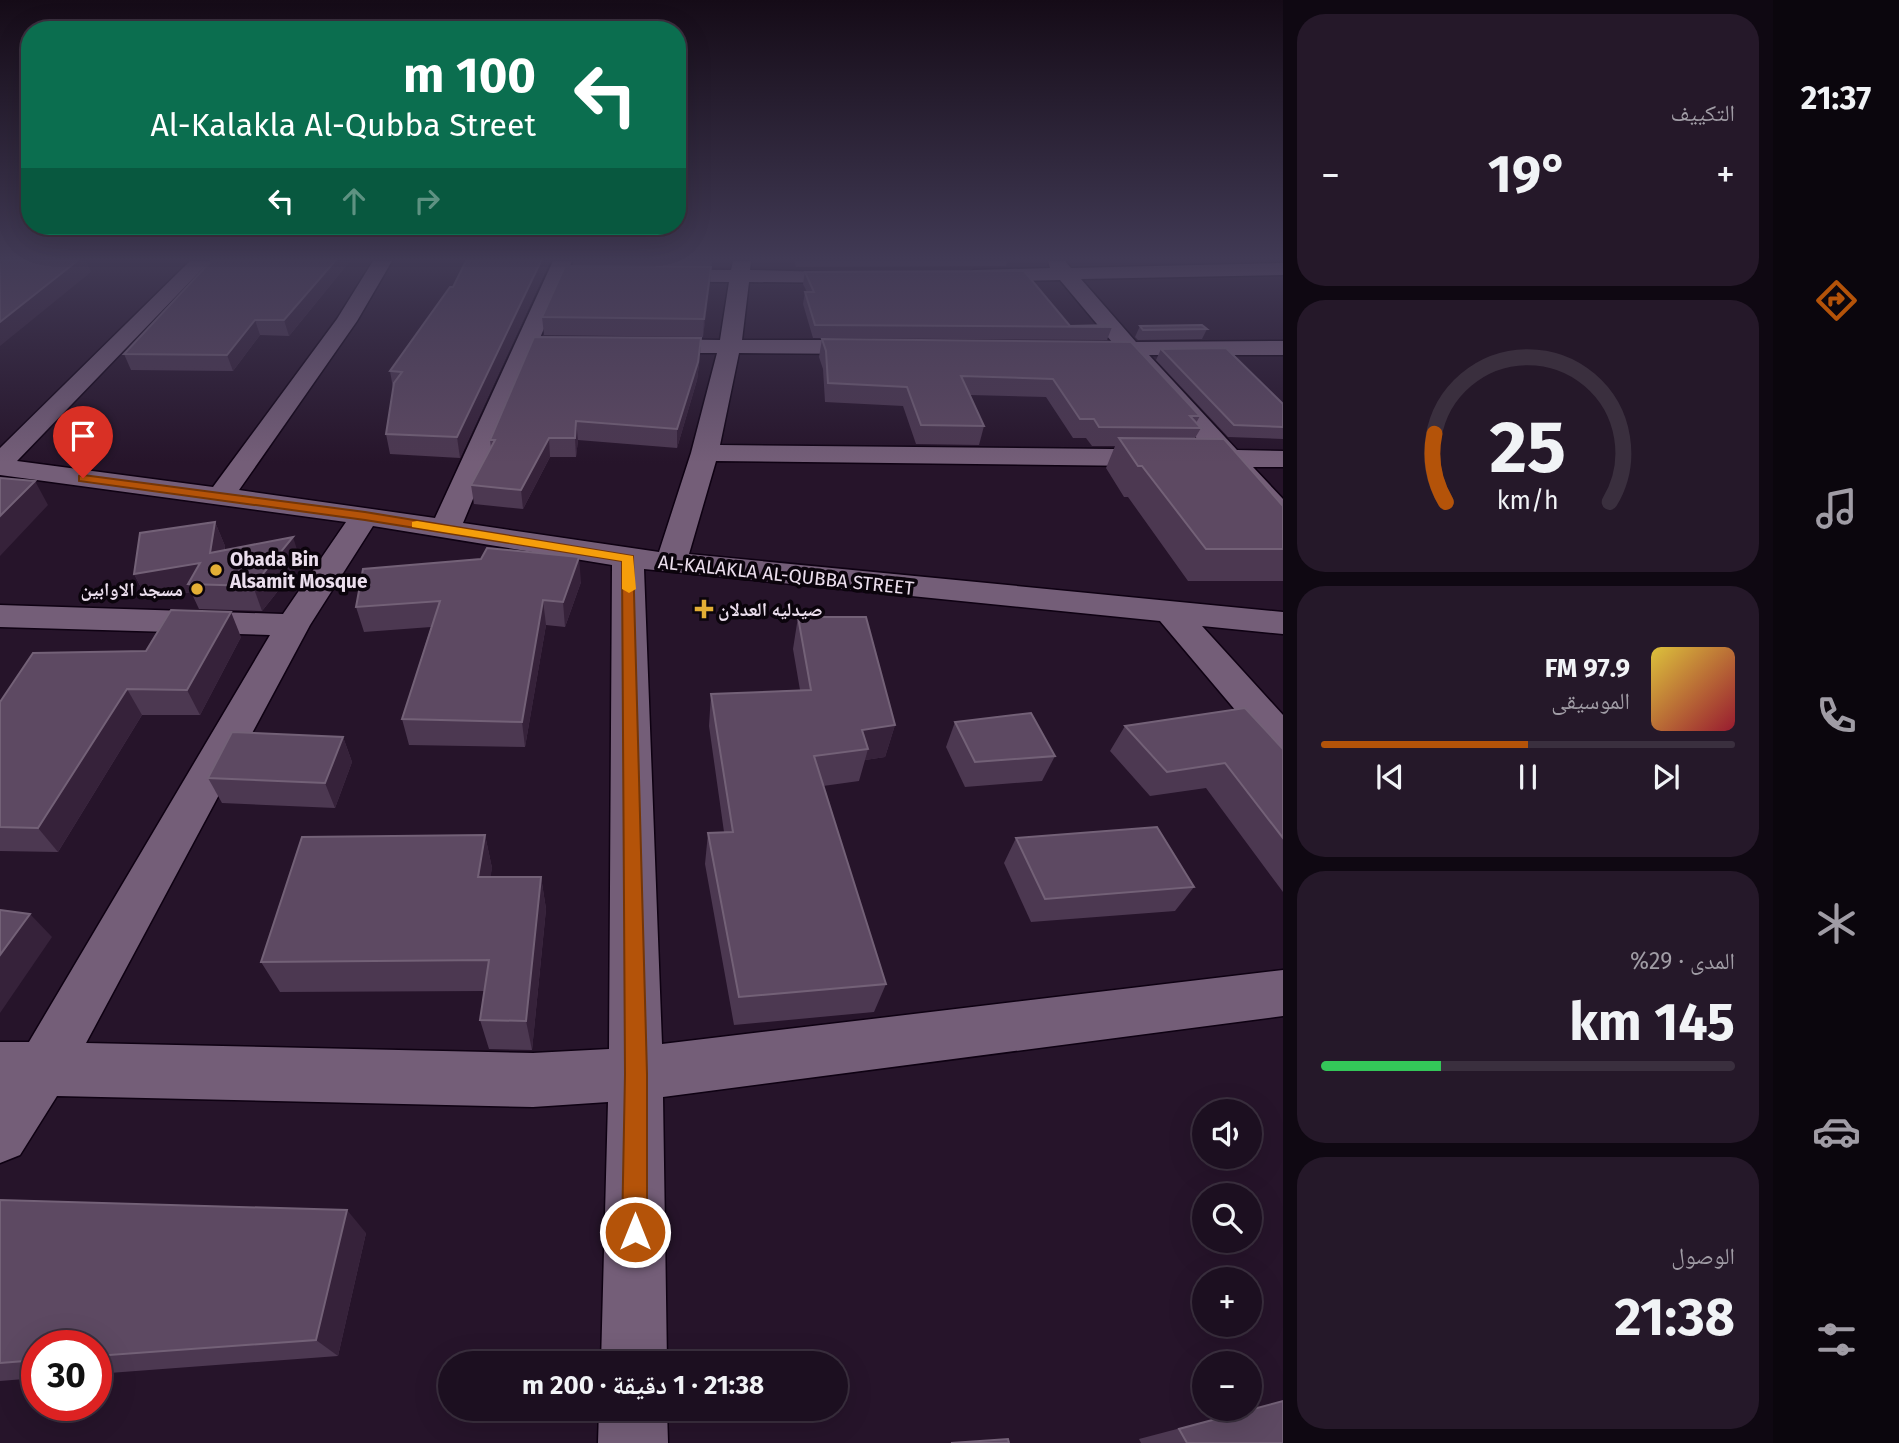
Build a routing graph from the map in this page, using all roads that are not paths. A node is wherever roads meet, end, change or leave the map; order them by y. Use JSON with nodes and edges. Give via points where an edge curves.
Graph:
{"nodes":[{"id":1,"x":135,"y":328,"type":"edge"},
{"id":2,"x":341,"y":328,"type":"edge"},
{"id":3,"x":533,"y":328,"type":"edge"},
{"id":4,"x":732,"y":328,"type":"edge"},
{"id":5,"x":1112,"y":328,"type":"edge"},
{"id":6,"x":526,"y":345,"type":"junction"},
{"id":7,"x":730,"y":346,"type":"junction"},
{"id":8,"x":896,"y":348,"type":"edge"},
{"id":9,"x":1283,"y":348,"type":"edge"},
{"id":10,"x":1062,"y":349,"type":"edge"},
{"id":11,"x":1131,"y":350,"type":"junction"},
{"id":12,"x":705,"y":453,"type":"junction"},
{"id":13,"x":1230,"y":459,"type":"junction"},
{"id":14,"x":1283,"y":459,"type":"edge"},
{"id":15,"x":0,"y":465,"type":"edge"},
{"id":16,"x":221,"y":496,"type":"junction"},
{"id":17,"x":365,"y":516,"type":"junction"},
{"id":18,"x":1283,"y":517,"type":"edge"},
{"id":19,"x":445,"y":529,"type":"junction"},
{"id":20,"x":650,"y":561,"type":"junction"},
{"id":21,"x":1172,"y":614,"type":"junction"},
{"id":22,"x":0,"y":617,"type":"edge"},
{"id":23,"x":1283,"y":623,"type":"edge"},
{"id":24,"x":293,"y":625,"type":"junction"},
{"id":25,"x":1283,"y":740,"type":"edge"},
{"id":26,"x":1283,"y":993,"type":"edge"},
{"id":27,"x":21,"y":1069,"type":"edge"},
{"id":28,"x":636,"y":1074,"type":"junction"},
{"id":29,"x":0,"y":1135,"type":"edge"},
{"id":30,"x":634,"y":1351,"type":"edge"},
{"id":31,"x":633,"y":1421,"type":"edge"},
{"id":32,"x":633,"y":1443,"type":"edge"}],
"edges":[{"from":1,"to":15,"type":"street"},
{"from":2,"to":16,"type":"street"},
{"from":3,"to":6,"type":"street"},
{"from":4,"to":7,"type":"street"},
{"from":5,"to":11,"type":"street"},
{"from":6,"to":7,"type":"street"},
{"from":6,"to":19,"type":"street"},
{"from":7,"to":8,"type":"street"},
{"from":7,"to":12,"type":"street"},
{"from":9,"to":11,"type":"street"},
{"from":10,"to":11,"type":"street"},
{"from":11,"to":13,"type":"street"},
{"from":12,"to":13,"type":"street"},
{"from":12,"to":20,"type":"street"},
{"from":13,"to":14,"type":"street"},
{"from":13,"to":18,"type":"street"},
{"from":15,"to":16,"type":"street","name":"AL-KALAKLA AL-QUBBA STREET"},
{"from":16,"to":17,"type":"street","name":"AL-KALAKLA AL-QUBBA STREET"},
{"from":17,"to":19,"type":"street","name":"AL-KALAKLA AL-QUBBA STREET"},
{"from":17,"to":24,"type":"street"},
{"from":19,"to":20,"type":"street","name":"AL-KALAKLA AL-QUBBA STREET"},
{"from":20,"to":21,"type":"street","name":"AL-KALAKLA AL-QUBBA STREET"},
{"from":20,"to":28,"type":"street"},
{"from":21,"to":23,"type":"street","name":"AL-KALAKLA AL-QUBBA STREET"},
{"from":21,"to":25,"type":"street"},
{"from":22,"to":24,"type":"street"},
{"from":24,"to":27,"type":"street"},
{"from":26,"to":28,"type":"street"},
{"from":27,"to":28,"type":"street","via":[[533,1080]]},
{"from":27,"to":29,"type":"street"},
{"from":28,"to":30,"type":"street"},
{"from":31,"to":32,"type":"street"}]}
